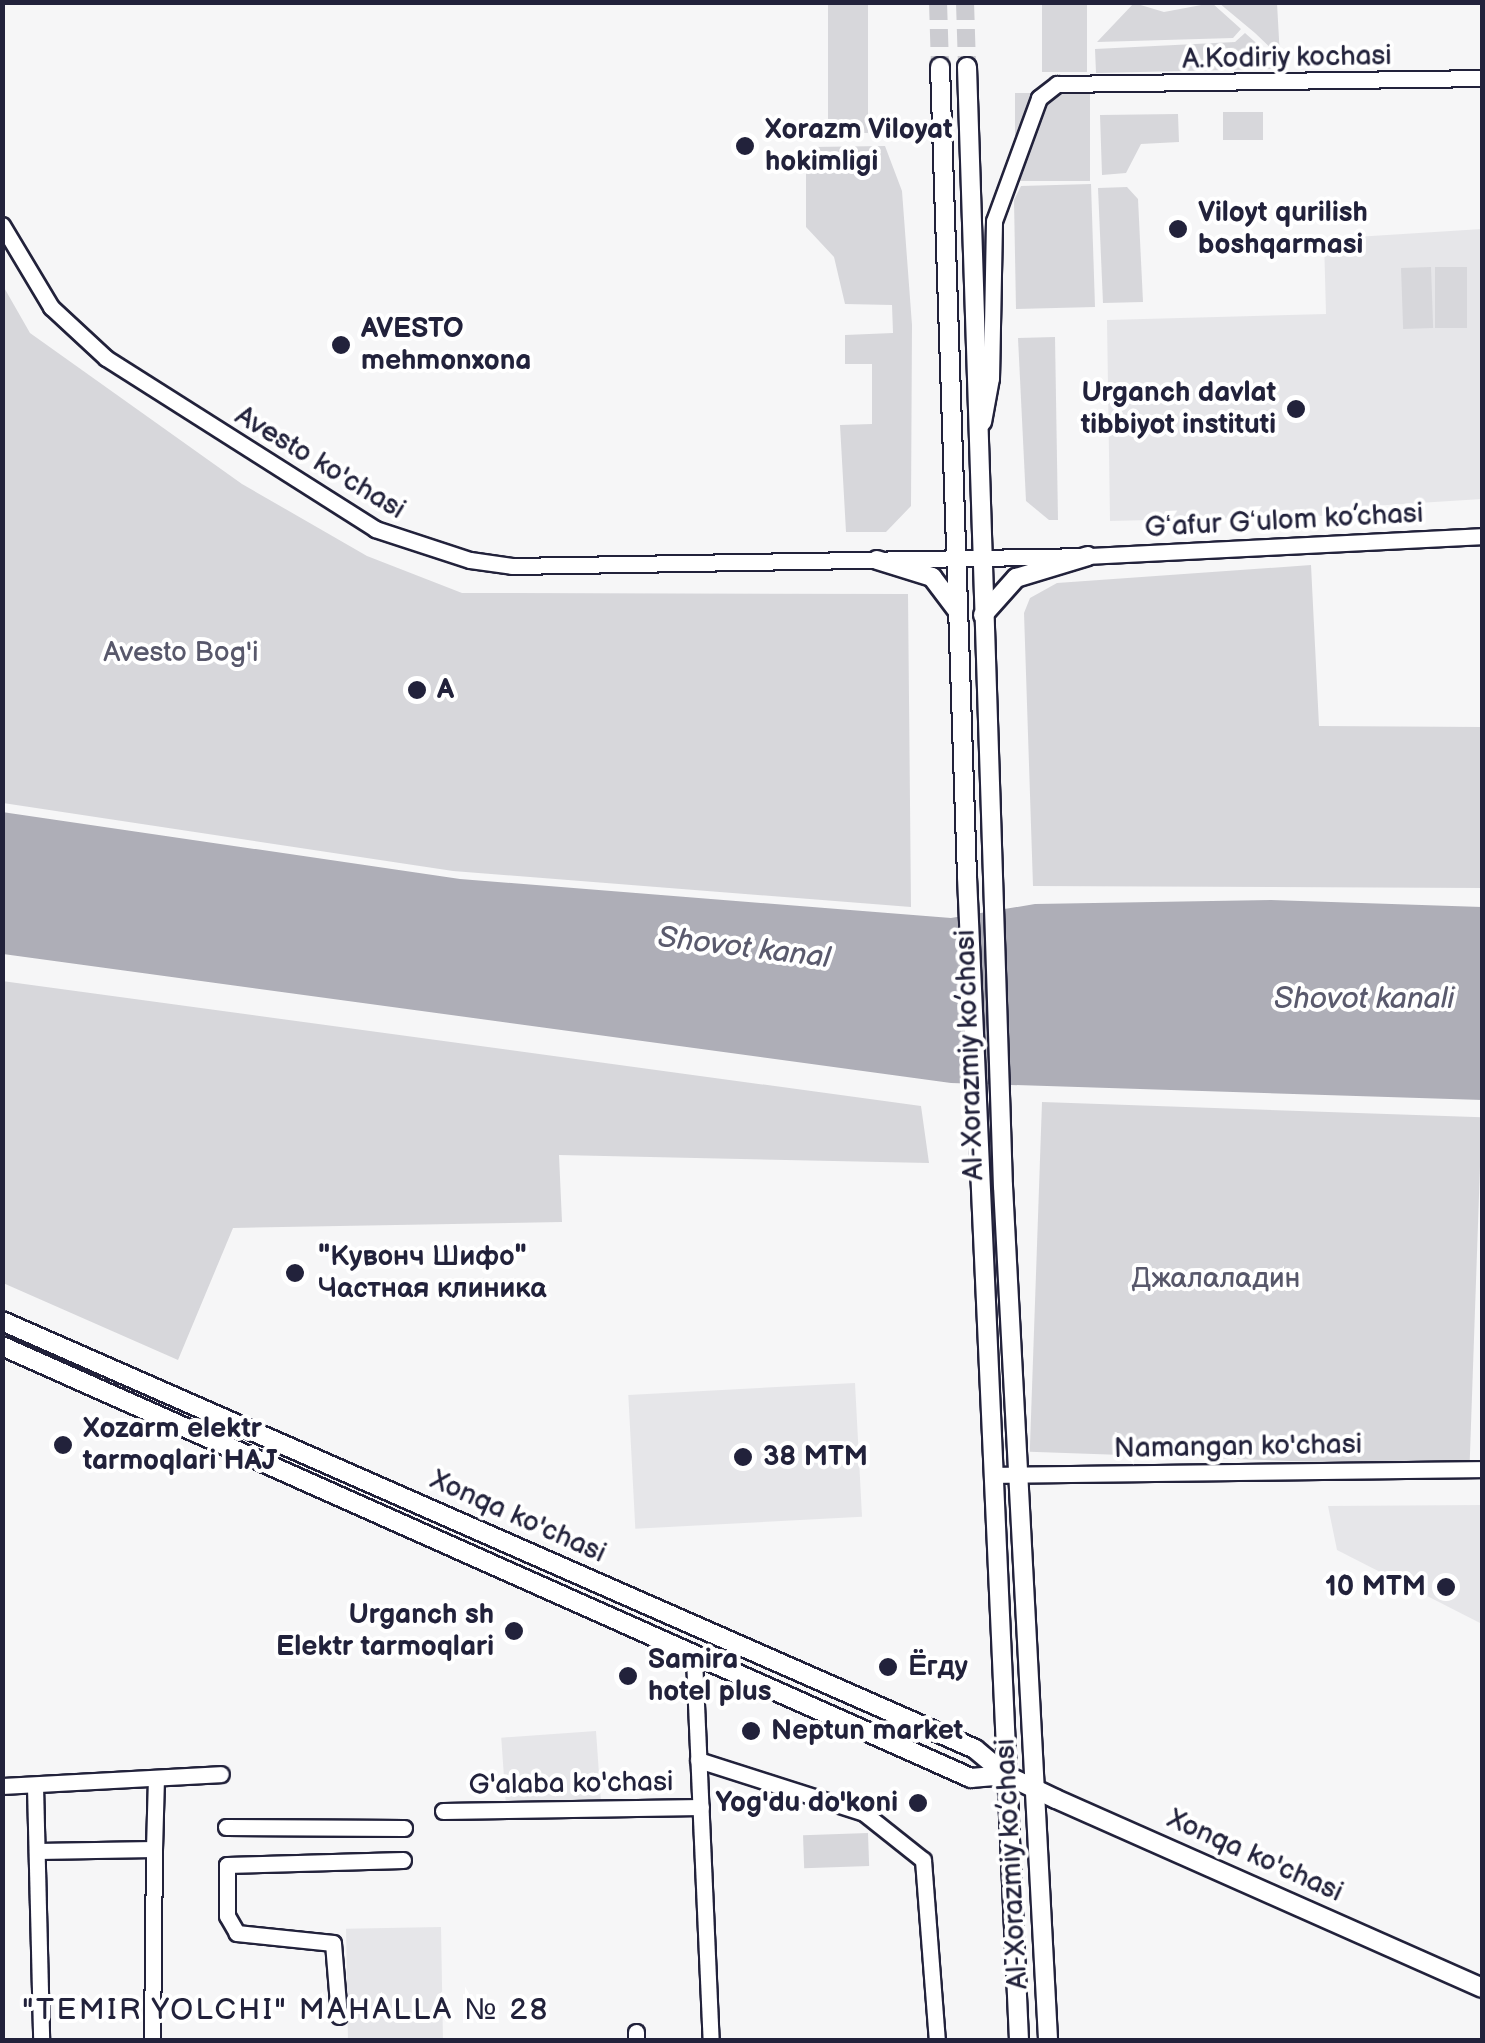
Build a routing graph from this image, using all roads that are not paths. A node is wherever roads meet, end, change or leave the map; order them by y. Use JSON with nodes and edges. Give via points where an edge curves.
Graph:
{"nodes":[{"id":1,"x":967,"y":67,"type":"tunnel mouth"},
{"id":2,"x":940,"y":68,"type":"tunnel mouth"},
{"id":3,"x":1482,"y":78,"type":"edge"},
{"id":4,"x":2,"y":225,"type":"edge"},
{"id":5,"x":978,"y":451,"type":"junction"},
{"id":6,"x":1482,"y":536,"type":"edge"},
{"id":7,"x":1088,"y":556,"type":"junction"},
{"id":8,"x":956,"y":558,"type":"junction"},
{"id":9,"x":980,"y":558,"type":"junction"},
{"id":10,"x":877,"y":560,"type":"junction"},
{"id":11,"x":958,"y":612,"type":"junction"},
{"id":12,"x":983,"y":616,"type":"junction"},
{"id":13,"x":2,"y":1320,"type":"edge"},
{"id":14,"x":2,"y":1346,"type":"edge"},
{"id":15,"x":221,"y":1416,"type":"junction"},
{"id":16,"x":211,"y":1438,"type":"junction"},
{"id":17,"x":1482,"y":1469,"type":"edge"},
{"id":18,"x":1020,"y":1474,"type":"junction"},
{"id":19,"x":994,"y":1475,"type":"junction"},
{"id":20,"x":694,"y":1658,"type":"junction"},
{"id":21,"x":698,"y":1760,"type":"junction"},
{"id":22,"x":221,"y":1774,"type":"dead end"},
{"id":23,"x":1006,"y":1775,"type":"junction"},
{"id":24,"x":156,"y":1778,"type":"junction"},
{"id":25,"x":2,"y":1786,"type":"edge"},
{"id":26,"x":35,"y":1786,"type":"junction"},
{"id":27,"x":1035,"y":1789,"type":"junction"},
{"id":28,"x":700,"y":1807,"type":"junction"},
{"id":29,"x":443,"y":1811,"type":"dead end"},
{"id":30,"x":226,"y":1827,"type":"dead end"},
{"id":31,"x":404,"y":1828,"type":"dead end"},
{"id":32,"x":154,"y":1849,"type":"junction"},
{"id":33,"x":37,"y":1852,"type":"junction"},
{"id":34,"x":402,"y":1860,"type":"dead end"},
{"id":35,"x":1482,"y":1988,"type":"edge"},
{"id":36,"x":339,"y":2016,"type":"dead end"},
{"id":37,"x":41,"y":2040,"type":"edge"},
{"id":38,"x":152,"y":2040,"type":"edge"},
{"id":39,"x":711,"y":2040,"type":"edge"},
{"id":40,"x":937,"y":2040,"type":"edge"},
{"id":41,"x":1019,"y":2040,"type":"edge"},
{"id":42,"x":1048,"y":2040,"type":"edge"}],
"edges":[{"from":1,"to":5,"type":"main road","name":"Al-Xorazmiy ko’chasi"},
{"from":2,"to":8,"type":"main road","name":"Al-Xorazmiy ko’chasi"},
{"from":3,"to":5,"type":"street","name":"A.Kodiriy kochasi","via":[[1057,84],[1039,98],[994,221],[991,378]]},
{"from":4,"to":10,"type":"street","name":"Avesto ko'chasi","via":[[50,307],[106,358],[388,536],[512,566]]},
{"from":5,"to":9,"type":"main road","name":"Al-Xorazmiy ko’chasi"},
{"from":6,"to":7,"type":"street","name":"Gʻafur Gʻulom ko’chasi"},
{"from":7,"to":9,"type":"street","name":"Gʻafur Gʻulom ko’chasi"},
{"from":7,"to":12,"type":"main road","via":[[1016,578]]},
{"from":8,"to":9,"type":"street","name":"Avesto ko'chasi"},
{"from":8,"to":10,"type":"street","name":"Avesto ko'chasi"},
{"from":8,"to":11,"type":"main road","name":"Al-Xorazmiy ko’chasi"},
{"from":9,"to":12,"type":"main road","name":"Al-Xorazmiy ko’chasi"},
{"from":10,"to":11,"type":"main road","via":[[932,577]]},
{"from":11,"to":19,"type":"main road","name":"Al-Xorazmiy ko’chasi"},
{"from":12,"to":18,"type":"main road","name":"Al-Xorazmiy ko’chasi"},
{"from":13,"to":15,"type":"main road","name":"Xonqa ko'chasi"},
{"from":14,"to":16,"type":"main road","name":"Xonqa ko'chasi"},
{"from":15,"to":16,"type":"main road"},
{"from":15,"to":23,"type":"main road","name":"Xonqa ko'chasi","via":[[976,1749]]},
{"from":16,"to":20,"type":"main road","name":"Xonqa ko'chasi"},
{"from":17,"to":18,"type":"street","name":"Namangan ko'chasi"},
{"from":18,"to":19,"type":"street","name":"Namangan ko'chasi"},
{"from":18,"to":27,"type":"main road","name":"Al-Xorazmiy ko’chasi"},
{"from":19,"to":23,"type":"main road","name":"Al-Xorazmiy ko’chasi"},
{"from":20,"to":21,"type":"street","name":"G'alaba ko'chasi"},
{"from":20,"to":23,"type":"main road","name":"Xonqa ko'chasi","via":[[971,1778]]},
{"from":21,"to":28,"type":"street","name":"G'alaba ko'chasi"},
{"from":21,"to":40,"type":"street","name":"G'alaba ko'chasi","via":[[864,1813],[923,1860]]},
{"from":22,"to":24,"type":"street"},
{"from":23,"to":27,"type":"main road","name":"Xonqa ko'chasi"},
{"from":23,"to":41,"type":"main road","name":"Al-Xorazmiy ko’chasi"},
{"from":24,"to":26,"type":"street"},
{"from":24,"to":32,"type":"street"},
{"from":25,"to":26,"type":"street"},
{"from":26,"to":33,"type":"street"},
{"from":27,"to":35,"type":"main road","name":"Xonqa ko'chasi"},
{"from":27,"to":42,"type":"main road","name":"Al-Xorazmiy ko’chasi"},
{"from":28,"to":29,"type":"street","name":"G'alaba ko'chasi"},
{"from":28,"to":39,"type":"street","name":"G'alaba ko'chasi"},
{"from":30,"to":31,"type":"street"},
{"from":32,"to":33,"type":"street"},
{"from":32,"to":38,"type":"street"},
{"from":33,"to":37,"type":"street"},
{"from":34,"to":36,"type":"street","via":[[228,1866],[228,1916],[236,1933],[333,1943]]}]}
